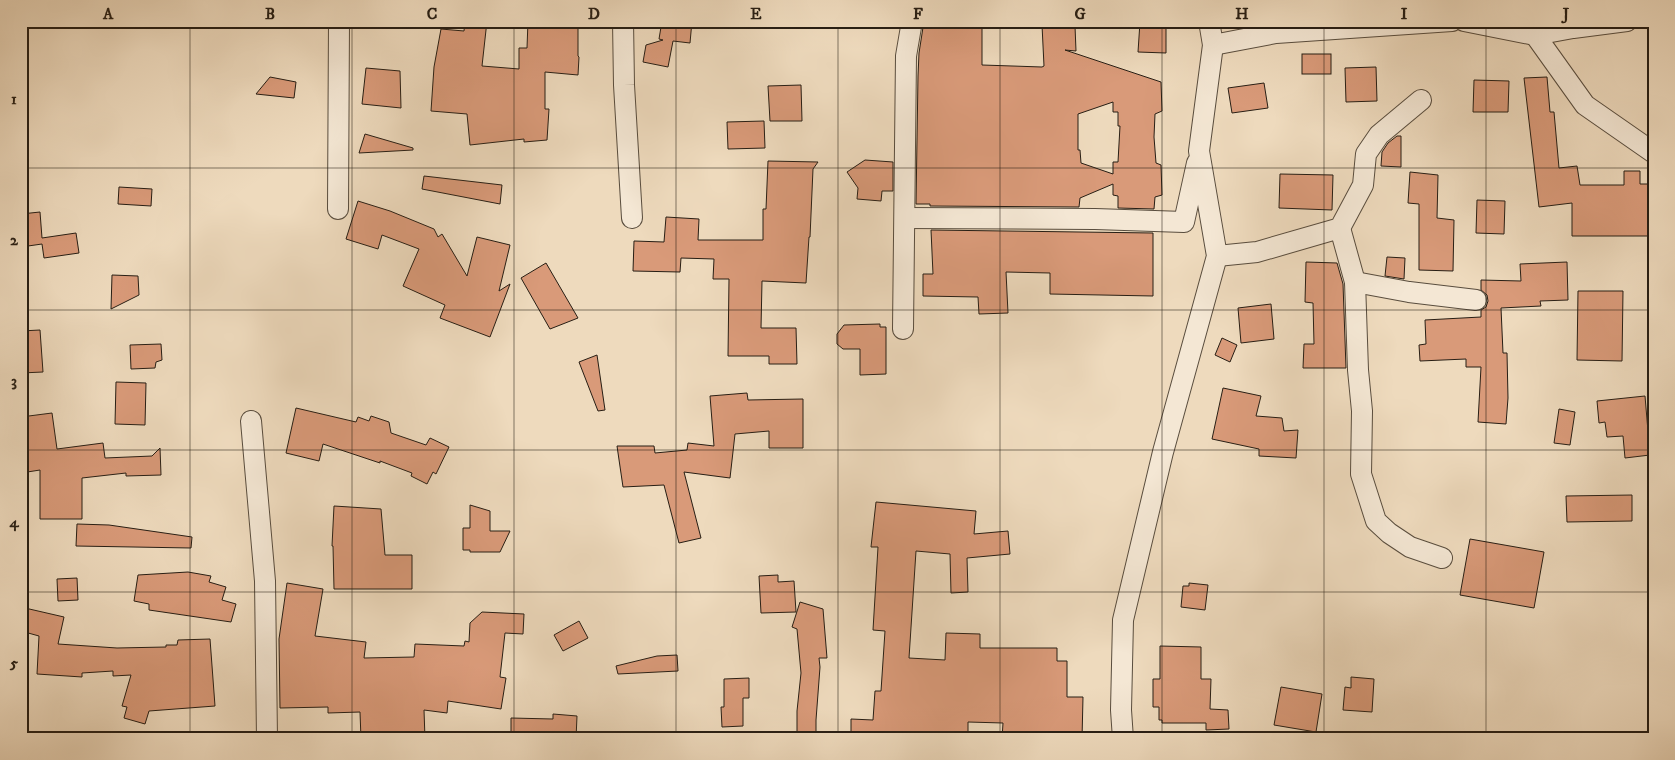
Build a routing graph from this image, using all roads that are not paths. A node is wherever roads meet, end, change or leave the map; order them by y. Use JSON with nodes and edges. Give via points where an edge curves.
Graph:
{"nodes":[{"id":1,"x":339,"y":21,"type":"edge"},
{"id":2,"x":623,"y":21,"type":"edge"},
{"id":3,"x":912,"y":21,"type":"edge"},
{"id":4,"x":1209,"y":21,"type":"edge"},
{"id":5,"x":1452,"y":21,"type":"edge"},
{"id":6,"x":1464,"y":21,"type":"edge"},
{"id":7,"x":1627,"y":21,"type":"edge"},
{"id":8,"x":1280,"y":27,"type":"edge"},
{"id":9,"x":1535,"y":35,"type":"junction"},
{"id":10,"x":1213,"y":45,"type":"junction"},
{"id":11,"x":1421,"y":100,"type":"dead end"},
{"id":12,"x":1199,"y":151,"type":"junction"},
{"id":13,"x":1654,"y":153,"type":"edge"},
{"id":14,"x":338,"y":209,"type":"dead end"},
{"id":15,"x":632,"y":218,"type":"dead end"},
{"id":16,"x":904,"y":218,"type":"junction"},
{"id":17,"x":1340,"y":228,"type":"junction"},
{"id":18,"x":1217,"y":256,"type":"junction"},
{"id":19,"x":1355,"y":282,"type":"junction"},
{"id":20,"x":1476,"y":300,"type":"dead end"},
{"id":21,"x":903,"y":329,"type":"dead end"},
{"id":22,"x":251,"y":421,"type":"dead end"},
{"id":23,"x":1442,"y":558,"type":"dead end"},
{"id":24,"x":267,"y":739,"type":"edge"},
{"id":25,"x":1123,"y":739,"type":"edge"}],
"edges":[{"from":1,"to":14,"type":"street"},
{"from":2,"to":15,"type":"street"},
{"from":3,"to":16,"type":"street","via":[[906,56]]},
{"from":4,"to":10,"type":"street"},
{"from":5,"to":8,"type":"street"},
{"from":6,"to":9,"type":"street"},
{"from":7,"to":9,"type":"street"},
{"from":8,"to":10,"type":"street"},
{"from":9,"to":13,"type":"street","via":[[1585,105]]},
{"from":10,"to":12,"type":"street"},
{"from":11,"to":17,"type":"street","via":[[1379,136],[1366,154],[1362,185]]},
{"from":12,"to":16,"type":"street","via":[[1184,222]]},
{"from":12,"to":18,"type":"street"},
{"from":16,"to":21,"type":"street"},
{"from":17,"to":18,"type":"street","via":[[1257,252]]},
{"from":17,"to":19,"type":"street"},
{"from":18,"to":25,"type":"street","via":[[1162,452],[1123,620]]},
{"from":19,"to":20,"type":"street"},
{"from":19,"to":23,"type":"street","via":[[1362,411],[1361,474],[1369,500],[1376,521],[1389,533],[1410,547]]},
{"from":22,"to":24,"type":"street","via":[[265,581]]}]}
